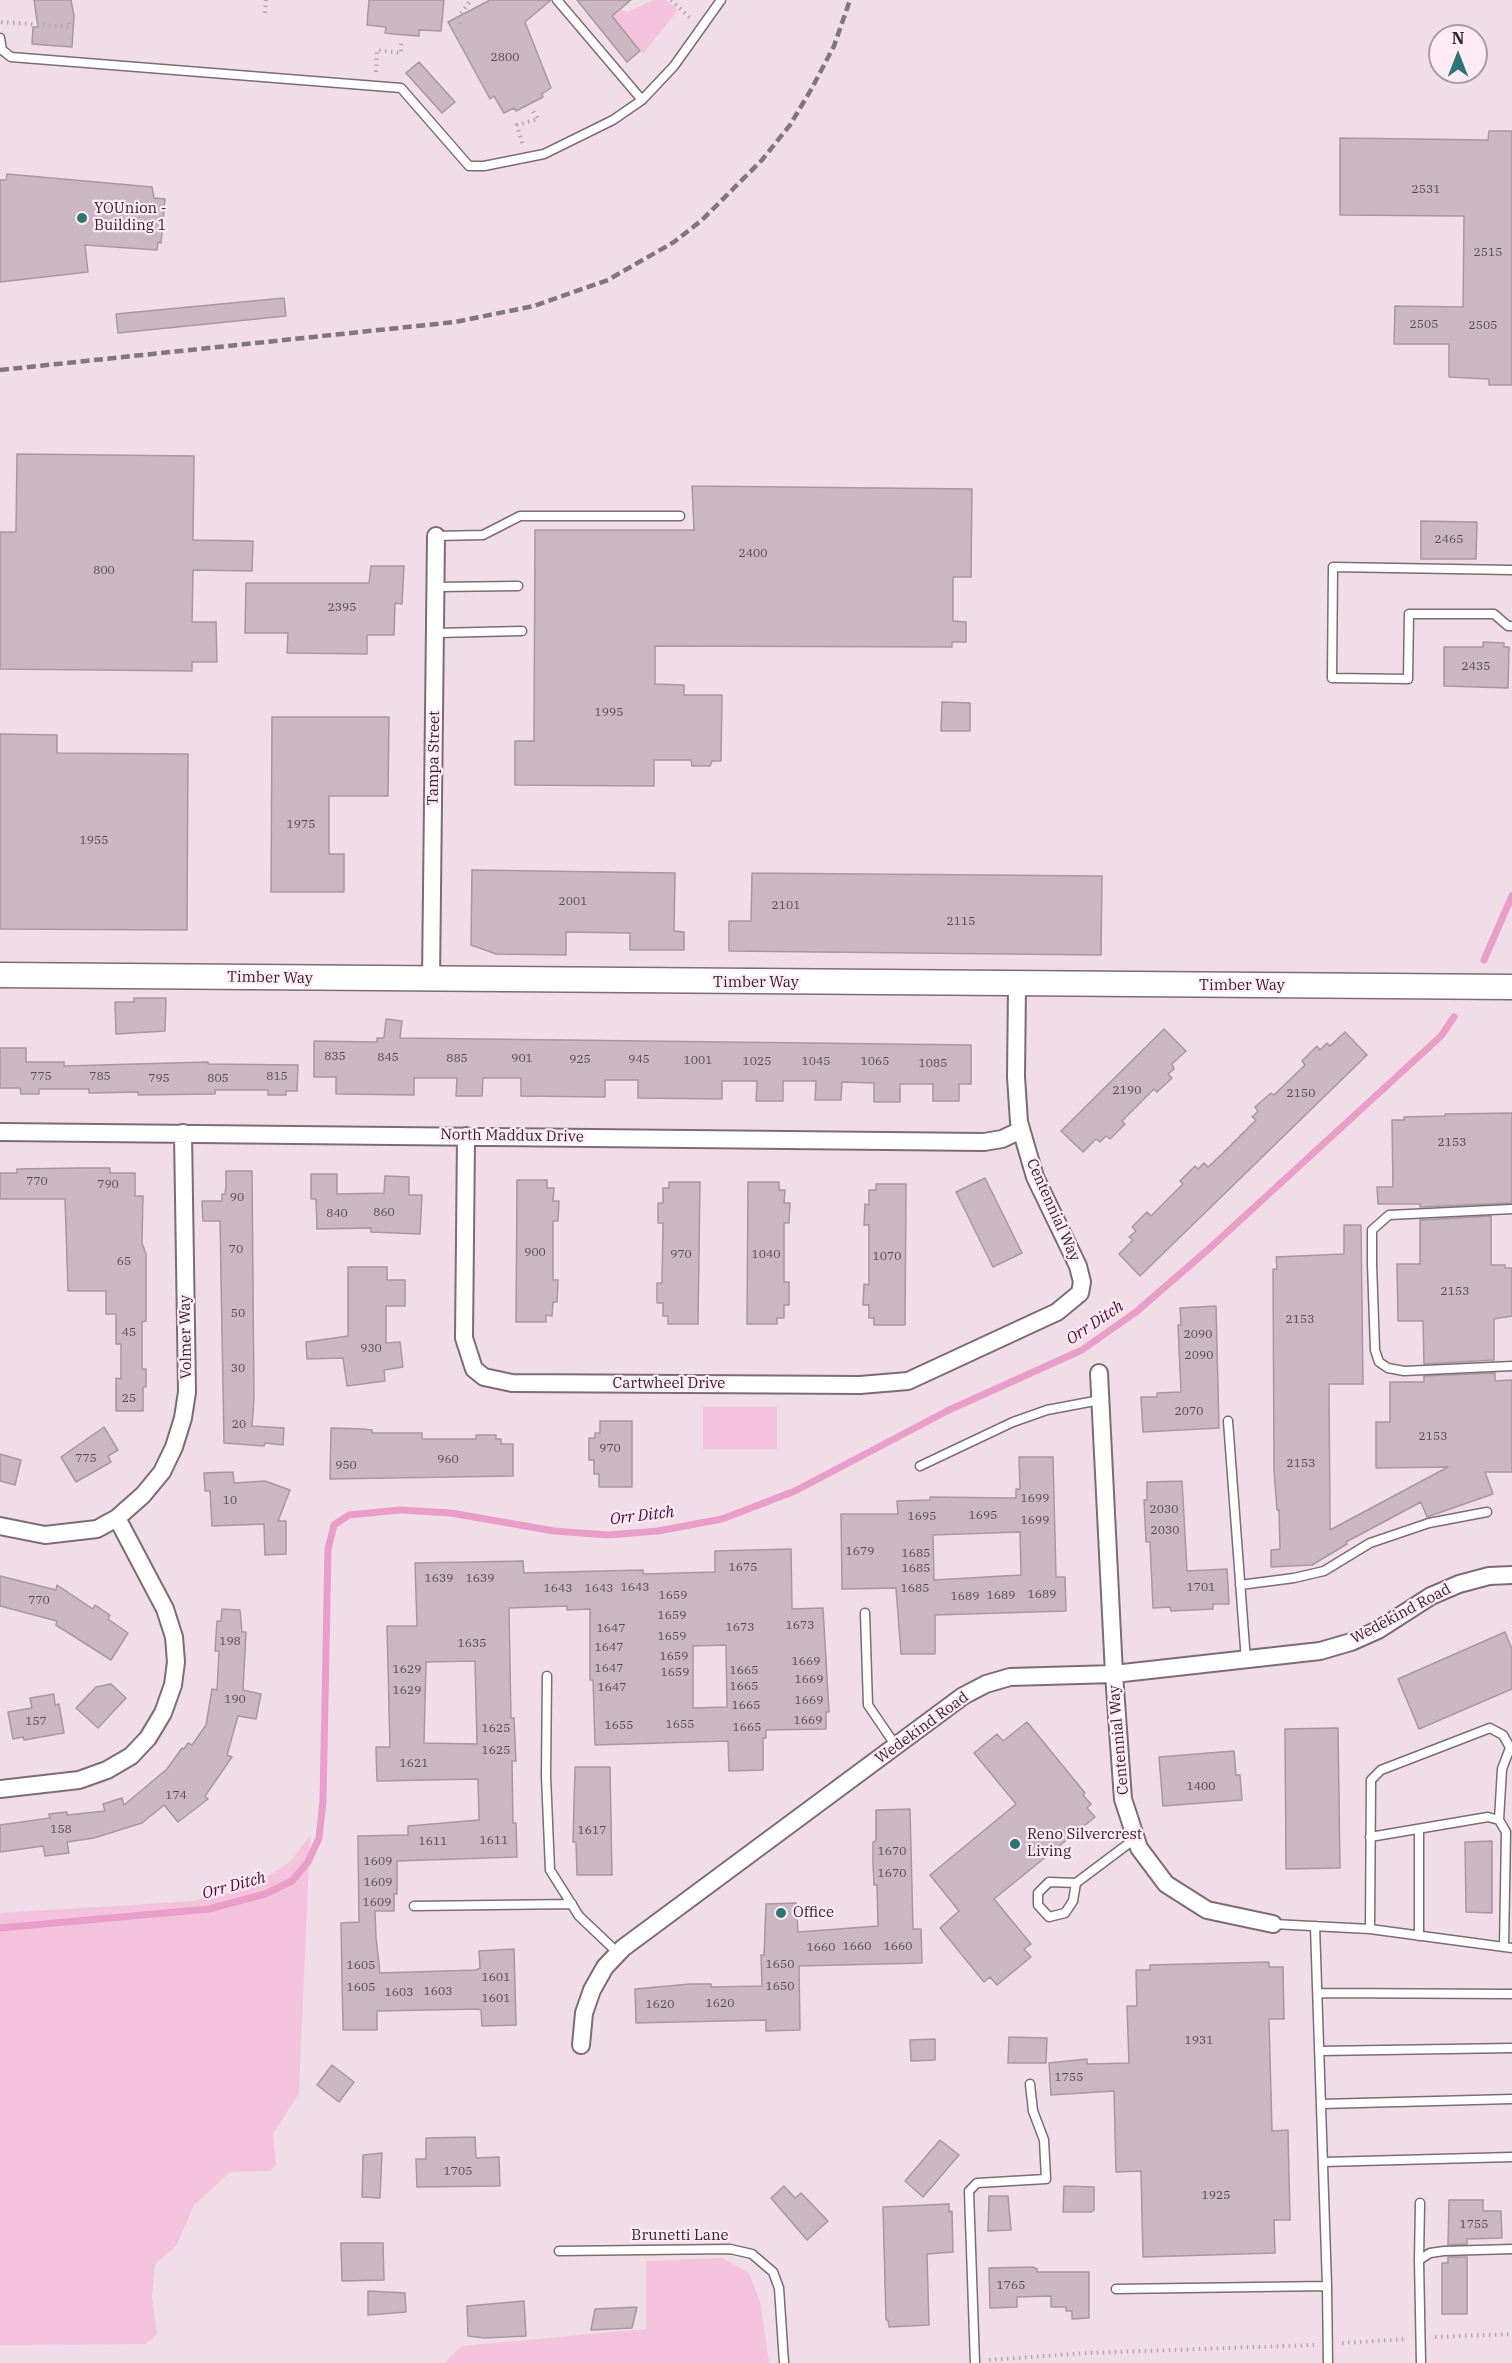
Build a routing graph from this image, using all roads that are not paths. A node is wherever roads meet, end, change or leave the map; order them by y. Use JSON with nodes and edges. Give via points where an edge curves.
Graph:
{"nodes":[{"id":1,"x":557,"y":0,"type":"edge"},
{"id":2,"x":721,"y":0,"type":"edge"},
{"id":3,"x":0,"y":38,"type":"edge"},
{"id":4,"x":642,"y":100,"type":"junction"},
{"id":5,"x":680,"y":516,"type":"dead end"},
{"id":6,"x":436,"y":536,"type":"joint"},
{"id":7,"x":1512,"y":570,"type":"edge"},
{"id":8,"x":518,"y":586,"type":"dead end"},
{"id":9,"x":436,"y":587,"type":"junction"},
{"id":10,"x":1512,"y":626,"type":"edge"},
{"id":11,"x":522,"y":631,"type":"dead end"},
{"id":12,"x":436,"y":633,"type":"junction"},
{"id":13,"x":0,"y":975,"type":"edge"},
{"id":14,"x":431,"y":979,"type":"junction"},
{"id":15,"x":1017,"y":984,"type":"junction"},
{"id":16,"x":1512,"y":987,"type":"edge"},
{"id":17,"x":1021,"y":1130,"type":"junction"},
{"id":18,"x":0,"y":1132,"type":"edge"},
{"id":19,"x":183,"y":1133,"type":"junction"},
{"id":20,"x":466,"y":1136,"type":"junction"},
{"id":21,"x":1512,"y":1209,"type":"edge"},
{"id":22,"x":1080,"y":1293,"type":"joint"},
{"id":23,"x":1512,"y":1366,"type":"edge"},
{"id":24,"x":1099,"y":1373,"type":"dead end"},
{"id":25,"x":1100,"y":1400,"type":"junction"},
{"id":26,"x":1228,"y":1421,"type":"dead end"},
{"id":27,"x":920,"y":1466,"type":"dead end"},
{"id":28,"x":1487,"y":1512,"type":"dead end"},
{"id":29,"x":117,"y":1518,"type":"junction"},
{"id":30,"x":0,"y":1526,"type":"edge"},
{"id":31,"x":1512,"y":1575,"type":"edge"},
{"id":32,"x":1240,"y":1586,"type":"junction"},
{"id":33,"x":865,"y":1613,"type":"dead end"},
{"id":34,"x":1246,"y":1661,"type":"junction"},
{"id":35,"x":1114,"y":1674,"type":"junction"},
{"id":36,"x":547,"y":1676,"type":"dead end"},
{"id":37,"x":896,"y":1746,"type":"junction"},
{"id":38,"x":1511,"y":1749,"type":"edge"},
{"id":39,"x":0,"y":1789,"type":"edge"},
{"id":40,"x":1499,"y":1820,"type":"junction"},
{"id":41,"x":1419,"y":1830,"type":"junction"},
{"id":42,"x":1370,"y":1837,"type":"junction"},
{"id":43,"x":1136,"y":1838,"type":"junction"},
{"id":44,"x":1076,"y":1883,"type":"junction"},
{"id":45,"x":572,"y":1904,"type":"junction"},
{"id":46,"x":414,"y":1906,"type":"dead end"},
{"id":47,"x":1273,"y":1924,"type":"joint"},
{"id":48,"x":1315,"y":1926,"type":"junction"},
{"id":49,"x":1370,"y":1929,"type":"junction"},
{"id":50,"x":1419,"y":1936,"type":"junction"},
{"id":51,"x":1508,"y":1948,"type":"edge"},
{"id":52,"x":618,"y":1953,"type":"junction"},
{"id":53,"x":1318,"y":1993,"type":"junction"},
{"id":54,"x":1512,"y":1994,"type":"edge"},
{"id":55,"x":581,"y":2045,"type":"dead end"},
{"id":56,"x":1512,"y":2048,"type":"edge"},
{"id":57,"x":1319,"y":2051,"type":"junction"},
{"id":58,"x":1029,"y":2084,"type":"dead end"},
{"id":59,"x":1512,"y":2099,"type":"edge"},
{"id":60,"x":1321,"y":2104,"type":"junction"},
{"id":61,"x":1512,"y":2157,"type":"edge"},
{"id":62,"x":1323,"y":2162,"type":"junction"},
{"id":63,"x":1420,"y":2203,"type":"dead end"},
{"id":64,"x":1512,"y":2249,"type":"edge"},
{"id":65,"x":559,"y":2251,"type":"dead end"},
{"id":66,"x":1419,"y":2260,"type":"junction"},
{"id":67,"x":1327,"y":2286,"type":"junction"},
{"id":68,"x":1116,"y":2289,"type":"dead end"},
{"id":69,"x":784,"y":2363,"type":"edge"},
{"id":70,"x":975,"y":2363,"type":"edge"},
{"id":71,"x":1328,"y":2363,"type":"edge"},
{"id":72,"x":1421,"y":2363,"type":"edge"}],
"edges":[{"from":1,"to":4,"type":"lane"},
{"from":2,"to":4,"type":"lane","via":[[674,66]]},
{"from":3,"to":4,"type":"lane","via":[[10,57],[401,88],[469,166],[544,154],[613,120]]},
{"from":5,"to":6,"type":"lane","via":[[520,516],[483,535]]},
{"from":6,"to":9,"type":"street","name":"Tampa Street"},
{"from":7,"to":10,"type":"lane","via":[[1333,567],[1332,678],[1408,679],[1409,614],[1494,614]]},
{"from":8,"to":9,"type":"lane"},
{"from":9,"to":12,"type":"street","name":"Tampa Street"},
{"from":11,"to":12,"type":"lane"},
{"from":12,"to":14,"type":"street","name":"Tampa Street"},
{"from":13,"to":14,"type":"street","name":"Timber Way"},
{"from":14,"to":15,"type":"street","name":"Timber Way"},
{"from":15,"to":16,"type":"street","name":"Timber Way"},
{"from":15,"to":17,"type":"street","name":"Centennial Way","via":[[1016,1077]]},
{"from":17,"to":20,"type":"street","name":"North Maddux Drive","via":[[984,1142]]},
{"from":17,"to":22,"type":"street","name":"Centennial Way","via":[[1035,1178],[1078,1266]]},
{"from":18,"to":19,"type":"street","name":"North Maddux Drive"},
{"from":19,"to":20,"type":"street","name":"North Maddux Drive"},
{"from":19,"to":29,"type":"street","name":"Volmer Way","via":[[187,1392],[183,1418],[162,1472]]},
{"from":20,"to":22,"type":"street","name":"Cartwheel Drive","via":[[464,1338],[474,1369],[498,1381],[908,1381],[1057,1312]]},
{"from":21,"to":23,"type":"lane","via":[[1389,1215],[1372,1230],[1375,1350],[1379,1362],[1404,1371]]},
{"from":24,"to":25,"type":"street","name":"Centennial Way"},
{"from":25,"to":27,"type":"lane","via":[[1047,1410],[1013,1422]]},
{"from":25,"to":35,"type":"street","name":"Centennial Way"},
{"from":26,"to":32,"type":"lane"},
{"from":28,"to":32,"type":"lane","via":[[1429,1523],[1370,1543],[1324,1571]]},
{"from":29,"to":30,"type":"street","name":"Volmer Way","via":[[74,1534],[45,1535]]},
{"from":29,"to":39,"type":"street","via":[[165,1609],[174,1637],[173,1685],[163,1713],[131,1756],[107,1770],[79,1780]]},
{"from":31,"to":34,"type":"street","name":"Wedekind Road","via":[[1489,1576],[1450,1588],[1351,1642],[1320,1651]]},
{"from":32,"to":34,"type":"lane"},
{"from":33,"to":37,"type":"lane","via":[[868,1705]]},
{"from":34,"to":35,"type":"street","name":"Wedekind Road"},
{"from":35,"to":37,"type":"street","name":"Wedekind Road","via":[[1010,1677],[986,1684],[963,1696]]},
{"from":35,"to":43,"type":"street","name":"Centennial Way","via":[[1123,1799]]},
{"from":36,"to":45,"type":"lane","via":[[550,1870]]},
{"from":37,"to":52,"type":"street","name":"Wedekind Road"},
{"from":38,"to":40,"type":"lane","via":[[1502,1768]]},
{"from":38,"to":42,"type":"lane","via":[[1503,1735],[1490,1728],[1381,1770],[1371,1780]]},
{"from":40,"to":41,"type":"lane","via":[[1488,1817]]},
{"from":40,"to":51,"type":"lane","via":[[1506,1832]]},
{"from":41,"to":42,"type":"lane"},
{"from":41,"to":50,"type":"lane"},
{"from":42,"to":49,"type":"lane"},
{"from":43,"to":44,"type":"lane"},
{"from":43,"to":47,"type":"street","name":"Centennial Way","via":[[1161,1877],[1207,1910]]},
{"from":44,"to":44,"type":"lane","via":[[1065,1913],[1050,1917],[1038,1905],[1038,1893],[1049,1882]]},
{"from":45,"to":46,"type":"lane"},
{"from":45,"to":52,"type":"lane","via":[[579,1916]]},
{"from":47,"to":48,"type":"lane","name":"Centennial Way"},
{"from":48,"to":49,"type":"lane","name":"Centennial Way"},
{"from":48,"to":53,"type":"lane"},
{"from":49,"to":50,"type":"lane","name":"Centennial Way"},
{"from":50,"to":51,"type":"lane","name":"Centennial Way"},
{"from":52,"to":55,"type":"street","name":"Wedekind Road","via":[[592,1990],[584,2013]]},
{"from":53,"to":54,"type":"lane"},
{"from":53,"to":57,"type":"lane"},
{"from":56,"to":57,"type":"lane"},
{"from":57,"to":60,"type":"lane"},
{"from":58,"to":70,"type":"lane","via":[[1033,2111],[1044,2140],[1046,2179],[977,2183],[969,2191]]},
{"from":59,"to":60,"type":"lane"},
{"from":60,"to":62,"type":"lane"},
{"from":61,"to":62,"type":"lane"},
{"from":62,"to":67,"type":"lane"},
{"from":63,"to":66,"type":"lane"},
{"from":64,"to":66,"type":"lane","via":[[1444,2251]]},
{"from":65,"to":69,"type":"lane","name":"Brunetti Lane","via":[[730,2249],[752,2254],[773,2272],[778,2288]]},
{"from":66,"to":72,"type":"lane"},
{"from":67,"to":68,"type":"lane"},
{"from":67,"to":71,"type":"lane"}]}
